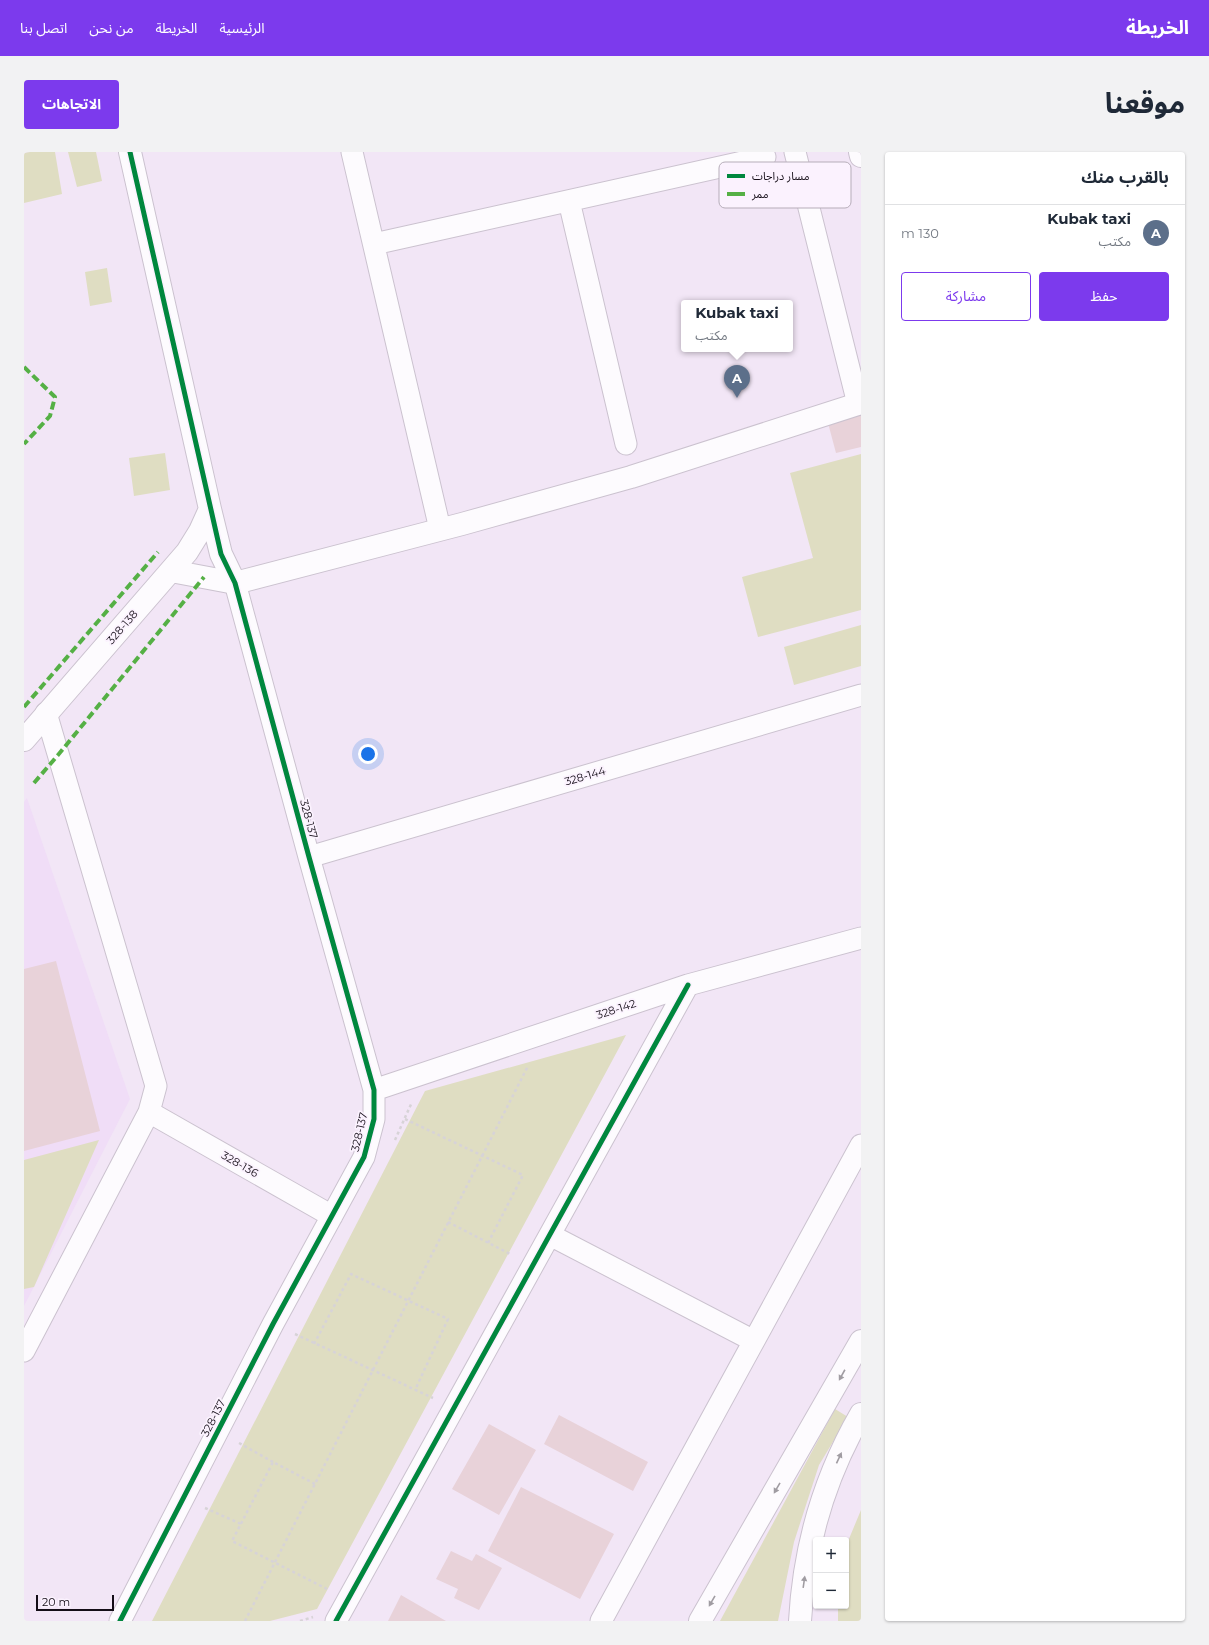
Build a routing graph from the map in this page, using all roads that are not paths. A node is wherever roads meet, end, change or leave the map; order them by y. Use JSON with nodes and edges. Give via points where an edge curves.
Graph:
{"nodes":[{"id":1,"x":130,"y":152,"type":"edge"},
{"id":2,"x":352,"y":152,"type":"edge"},
{"id":3,"x":795,"y":152,"type":"edge"},
{"id":4,"x":860,"y":152,"type":"edge"},
{"id":5,"x":861,"y":156,"type":"edge"},
{"id":6,"x":765,"y":157,"type":"dead end"},
{"id":7,"x":743,"y":162,"type":"edge"},
{"id":8,"x":798,"y":162,"type":"edge"},
{"id":9,"x":719,"y":167,"type":"edge"},
{"id":10,"x":569,"y":201,"type":"junction"},
{"id":11,"x":810,"y":208,"type":"edge"},
{"id":12,"x":374,"y":244,"type":"junction"},
{"id":13,"x":860,"y":403,"type":"edge"},
{"id":14,"x":626,"y":444,"type":"dead end"},
{"id":15,"x":210,"y":509,"type":"junction"},
{"id":16,"x":440,"y":529,"type":"junction"},
{"id":17,"x":171,"y":571,"type":"junction"},
{"id":18,"x":235,"y":583,"type":"junction"},
{"id":19,"x":861,"y":695,"type":"edge"},
{"id":20,"x":46,"y":713,"type":"junction"},
{"id":21,"x":24,"y":740,"type":"edge"},
{"id":22,"x":309,"y":857,"type":"junction"},
{"id":23,"x":861,"y":938,"type":"edge"},
{"id":24,"x":688,"y":985,"type":"junction"},
{"id":25,"x":374,"y":1090,"type":"junction"},
{"id":26,"x":149,"y":1112,"type":"junction"},
{"id":27,"x":861,"y":1145,"type":"edge"},
{"id":28,"x":332,"y":1216,"type":"junction"},
{"id":29,"x":550,"y":1235,"type":"junction"},
{"id":30,"x":754,"y":1341,"type":"junction"},
{"id":31,"x":861,"y":1341,"type":"edge"},
{"id":32,"x":24,"y":1350,"type":"edge"},
{"id":33,"x":861,"y":1414,"type":"edge"},
{"id":34,"x":120,"y":1621,"type":"edge"},
{"id":35,"x":336,"y":1621,"type":"edge"},
{"id":36,"x":601,"y":1621,"type":"edge"},
{"id":37,"x":700,"y":1621,"type":"edge"},
{"id":38,"x":800,"y":1621,"type":"edge"}],
"edges":[{"from":1,"to":15,"type":"main road"},
{"from":2,"to":12,"type":"street"},
{"from":3,"to":8,"type":"street"},
{"from":4,"to":5,"type":"main road"},
{"from":6,"to":7,"type":"street"},
{"from":9,"to":10,"type":"street"},
{"from":10,"to":12,"type":"street"},
{"from":10,"to":14,"type":"street"},
{"from":11,"to":13,"type":"street"},
{"from":12,"to":16,"type":"street"},
{"from":13,"to":16,"type":"main road","via":[[631,477]]},
{"from":15,"to":17,"type":"main road","name":"328-138","via":[[187,552]]},
{"from":15,"to":18,"type":"main road","via":[[221,554]]},
{"from":16,"to":18,"type":"main road"},
{"from":17,"to":18,"type":"main road"},
{"from":17,"to":20,"type":"main road","name":"328-138"},
{"from":18,"to":22,"type":"street","name":"328-137"},
{"from":19,"to":22,"type":"street","name":"328-144"},
{"from":20,"to":21,"type":"main road","name":"328-138"},
{"from":20,"to":26,"type":"street","via":[[156,1086]]},
{"from":22,"to":25,"type":"street","name":"328-137"},
{"from":23,"to":24,"type":"street","name":"328-142"},
{"from":24,"to":25,"type":"street","name":"328-142"},
{"from":24,"to":29,"type":"street"},
{"from":25,"to":28,"type":"street","name":"328-137","via":[[374,1119],[364,1157]]},
{"from":26,"to":28,"type":"street","name":"328-136"},
{"from":26,"to":32,"type":"street"},
{"from":27,"to":30,"type":"street"},
{"from":28,"to":34,"type":"street","name":"328-137","via":[[273,1324]]},
{"from":29,"to":30,"type":"street"},
{"from":29,"to":35,"type":"street"},
{"from":30,"to":36,"type":"street"},
{"from":31,"to":37,"type":"main road","one_way":true},
{"from":38,"to":33,"type":"main road","one_way":true,"via":[[806,1565],[813,1531],[835,1466]]}]}
